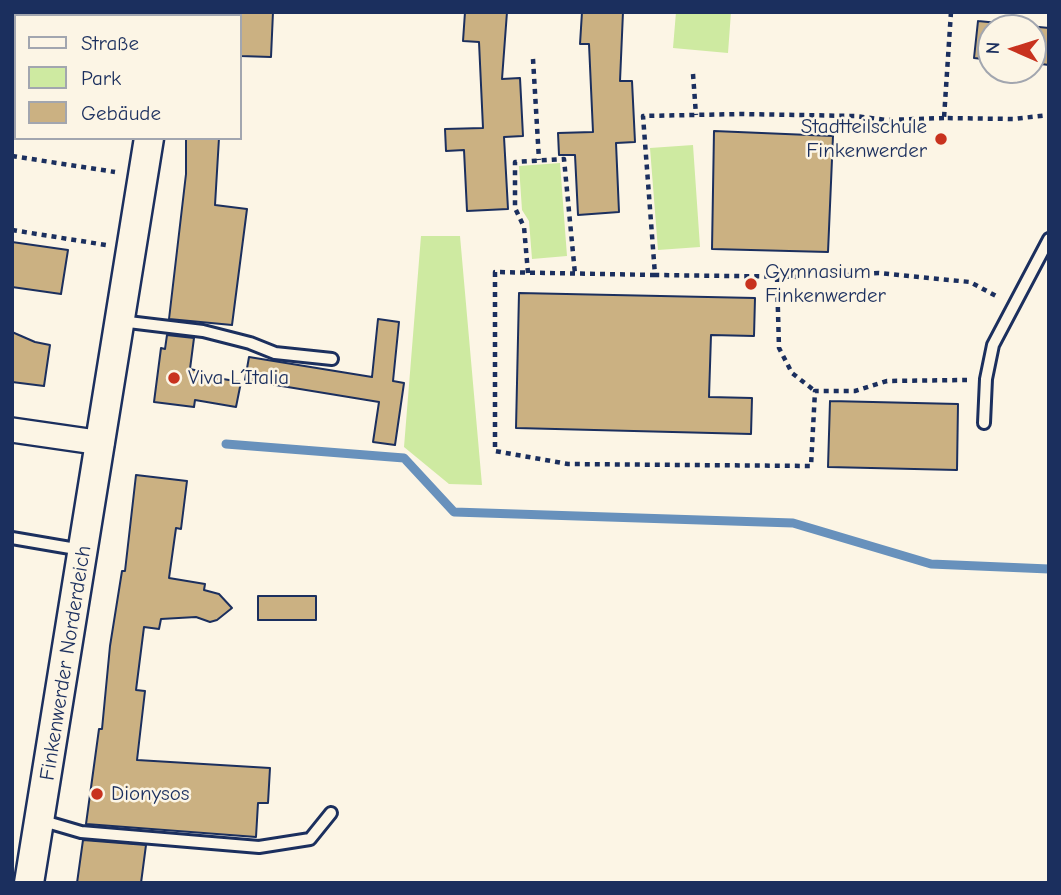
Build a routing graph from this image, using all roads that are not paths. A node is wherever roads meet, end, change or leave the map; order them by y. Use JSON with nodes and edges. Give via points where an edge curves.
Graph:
{"nodes":[{"id":1,"x":149,"y":140,"type":"edge"},
{"id":2,"x":1049,"y":239,"type":"edge"},
{"id":3,"x":121,"y":321,"type":"junction"},
{"id":4,"x":331,"y":359,"type":"dead end"},
{"id":5,"x":984,"y":424,"type":"dead end"},
{"id":6,"x":12,"y":430,"type":"edge"},
{"id":7,"x":102,"y":443,"type":"junction"},
{"id":8,"x":12,"y":538,"type":"edge"},
{"id":9,"x":84,"y":550,"type":"junction"},
{"id":10,"x":331,"y":813,"type":"dead end"},
{"id":11,"x":40,"y":820,"type":"junction"},
{"id":12,"x":29,"y":883,"type":"edge"}],
"edges":[{"from":1,"to":3,"type":"street","name":"Finkenwerder Norderdeich"},
{"from":2,"to":5,"type":"lane","via":[[993,345]]},
{"from":3,"to":4,"type":"lane","via":[[203,331],[275,353]]},
{"from":3,"to":7,"type":"street","name":"Finkenwerder Norderdeich"},
{"from":6,"to":7,"type":"street"},
{"from":7,"to":9,"type":"street","name":"Finkenwerder Norderdeich"},
{"from":8,"to":9,"type":"lane"},
{"from":9,"to":11,"type":"street","name":"Finkenwerder Norderdeich"},
{"from":10,"to":11,"type":"lane","via":[[310,839],[259,847],[81,832]]},
{"from":11,"to":12,"type":"street","name":"Finkenwerder Norderdeich"}]}
